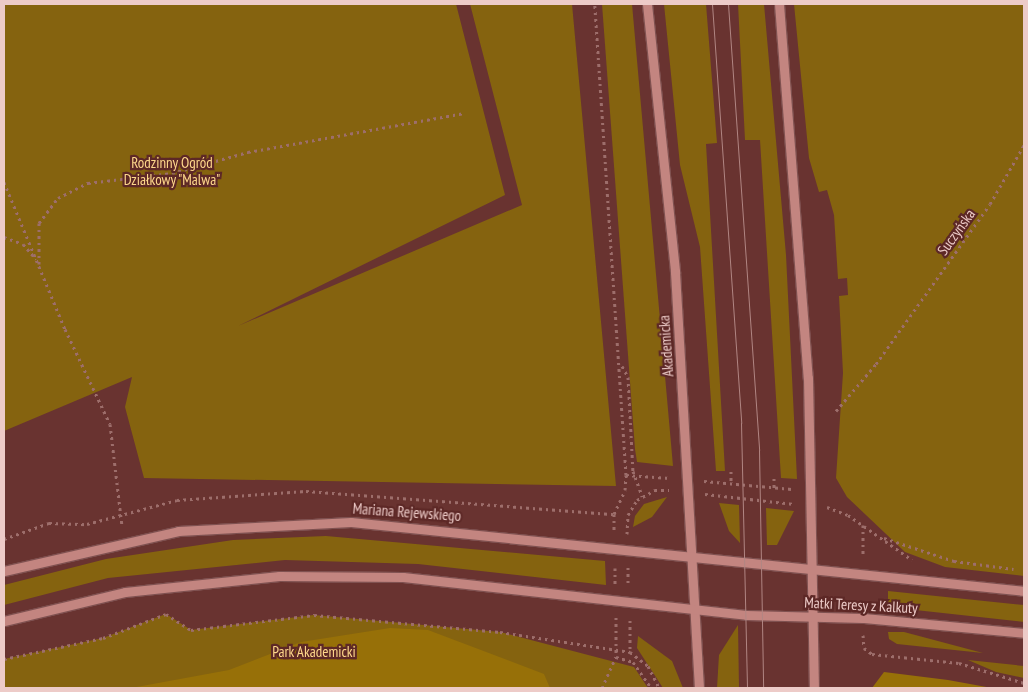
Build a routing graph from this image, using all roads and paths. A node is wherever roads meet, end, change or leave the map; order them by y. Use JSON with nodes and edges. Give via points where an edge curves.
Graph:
{"nodes":[{"id":1,"x":595,"y":4,"type":"edge"},
{"id":2,"x":647,"y":4,"type":"edge"},
{"id":3,"x":779,"y":4,"type":"edge"},
{"id":4,"x":465,"y":113,"type":"dead end"},
{"id":5,"x":1024,"y":145,"type":"edge"},
{"id":6,"x":4,"y":182,"type":"edge"},
{"id":7,"x":4,"y":237,"type":"edge"},
{"id":8,"x":40,"y":264,"type":"junction"},
{"id":9,"x":622,"y":365,"type":"junction"},
{"id":10,"x":836,"y":411,"type":"dead end"},
{"id":11,"x":731,"y":471,"type":"dead end"},
{"id":12,"x":626,"y":475,"type":"junction"},
{"id":13,"x":635,"y":476,"type":"junction"},
{"id":14,"x":774,"y":478,"type":"dead end"},
{"id":15,"x":690,"y":480,"type":"junction"},
{"id":16,"x":731,"y":484,"type":"junction"},
{"id":17,"x":774,"y":488,"type":"junction"},
{"id":18,"x":796,"y":490,"type":"dead end"},
{"id":19,"x":689,"y":493,"type":"junction"},
{"id":20,"x":812,"y":506,"type":"junction"},
{"id":21,"x":120,"y":517,"type":"junction"},
{"id":22,"x":879,"y":535,"type":"dead end"},
{"id":23,"x":4,"y":539,"type":"edge"},
{"id":24,"x":125,"y":540,"type":"junction"},
{"id":25,"x":863,"y":552,"type":"dead end"},
{"id":26,"x":692,"y":557,"type":"junction"},
{"id":27,"x":811,"y":567,"type":"junction"},
{"id":28,"x":1016,"y":570,"type":"dead end"},
{"id":29,"x":4,"y":571,"type":"edge"},
{"id":30,"x":1024,"y":591,"type":"edge"},
{"id":31,"x":696,"y":607,"type":"junction"},
{"id":32,"x":813,"y":616,"type":"junction"},
{"id":33,"x":4,"y":621,"type":"edge"},
{"id":34,"x":1024,"y":632,"type":"edge"},
{"id":35,"x":863,"y":639,"type":"dead end"},
{"id":36,"x":616,"y":656,"type":"dead end"},
{"id":37,"x":4,"y":659,"type":"edge"},
{"id":38,"x":1024,"y":683,"type":"edge"},
{"id":39,"x":602,"y":688,"type":"edge"},
{"id":40,"x":659,"y":688,"type":"edge"},
{"id":41,"x":699,"y":688,"type":"edge"},
{"id":42,"x":814,"y":688,"type":"edge"}],
"edges":[{"from":1,"to":9,"type":"path"},
{"from":2,"to":15,"type":"street","name":"Akademicka","via":[[667,181]]},
{"from":3,"to":20,"type":"street","via":[[804,302]]},
{"from":4,"to":8,"type":"path","via":[[248,152],[172,173],[88,183],[58,198],[39,222]]},
{"from":5,"to":10,"type":"path","name":"Suczyńska","via":[[990,204],[901,329]]},
{"from":6,"to":8,"type":"path"},
{"from":7,"to":8,"type":"path","via":[[23,244]]},
{"from":8,"to":21,"type":"path","via":[[64,329],[110,424]]},
{"from":9,"to":12,"type":"path"},
{"from":9,"to":13,"type":"path","via":[[628,377]]},
{"from":11,"to":16,"type":"path"},
{"from":12,"to":13,"type":"path"},
{"from":12,"to":21,"type":"path","via":[[626,490],[614,514],[306,491],[177,500]]},
{"from":13,"to":15,"type":"path"},
{"from":13,"to":19,"type":"path","via":[[642,496],[655,490]]},
{"from":14,"to":17,"type":"path"},
{"from":15,"to":16,"type":"path"},
{"from":15,"to":19,"type":"street","name":"Akademicka"},
{"from":16,"to":17,"type":"path"},
{"from":17,"to":18,"type":"path"},
{"from":19,"to":20,"type":"path"},
{"from":19,"to":26,"type":"street","name":"Akademicka"},
{"from":20,"to":25,"type":"path","via":[[836,509],[863,525]]},
{"from":20,"to":27,"type":"street"},
{"from":21,"to":23,"type":"path","via":[[87,524],[49,523]]},
{"from":21,"to":24,"type":"path"},
{"from":22,"to":28,"type":"path","via":[[946,559]]},
{"from":24,"to":26,"type":"street","name":"Mariana Rejewskiego","via":[[228,525],[352,522]]},
{"from":24,"to":29,"type":"street","name":"Mariana Rejewskiego"},
{"from":26,"to":27,"type":"street","name":"Mariana Rejewskiego"},
{"from":26,"to":31,"type":"street","name":"Akademicka"},
{"from":27,"to":30,"type":"street","name":"Matki Teresy z Kalkuty"},
{"from":27,"to":32,"type":"street"},
{"from":31,"to":32,"type":"street","name":"Matki Teresy z Kalkuty","via":[[746,615]]},
{"from":31,"to":33,"type":"street","via":[[402,577],[279,576],[125,592]]},
{"from":31,"to":41,"type":"street","name":"Akademicka"},
{"from":32,"to":34,"type":"street","name":"Matki Teresy z Kalkuty"},
{"from":32,"to":42,"type":"street"},
{"from":35,"to":38,"type":"path","via":[[864,648],[872,654],[959,663]]},
{"from":36,"to":39,"type":"path"},
{"from":37,"to":40,"type":"path","via":[[103,638],[166,614],[191,630],[314,615],[500,632],[630,652],[648,666]]}]}
